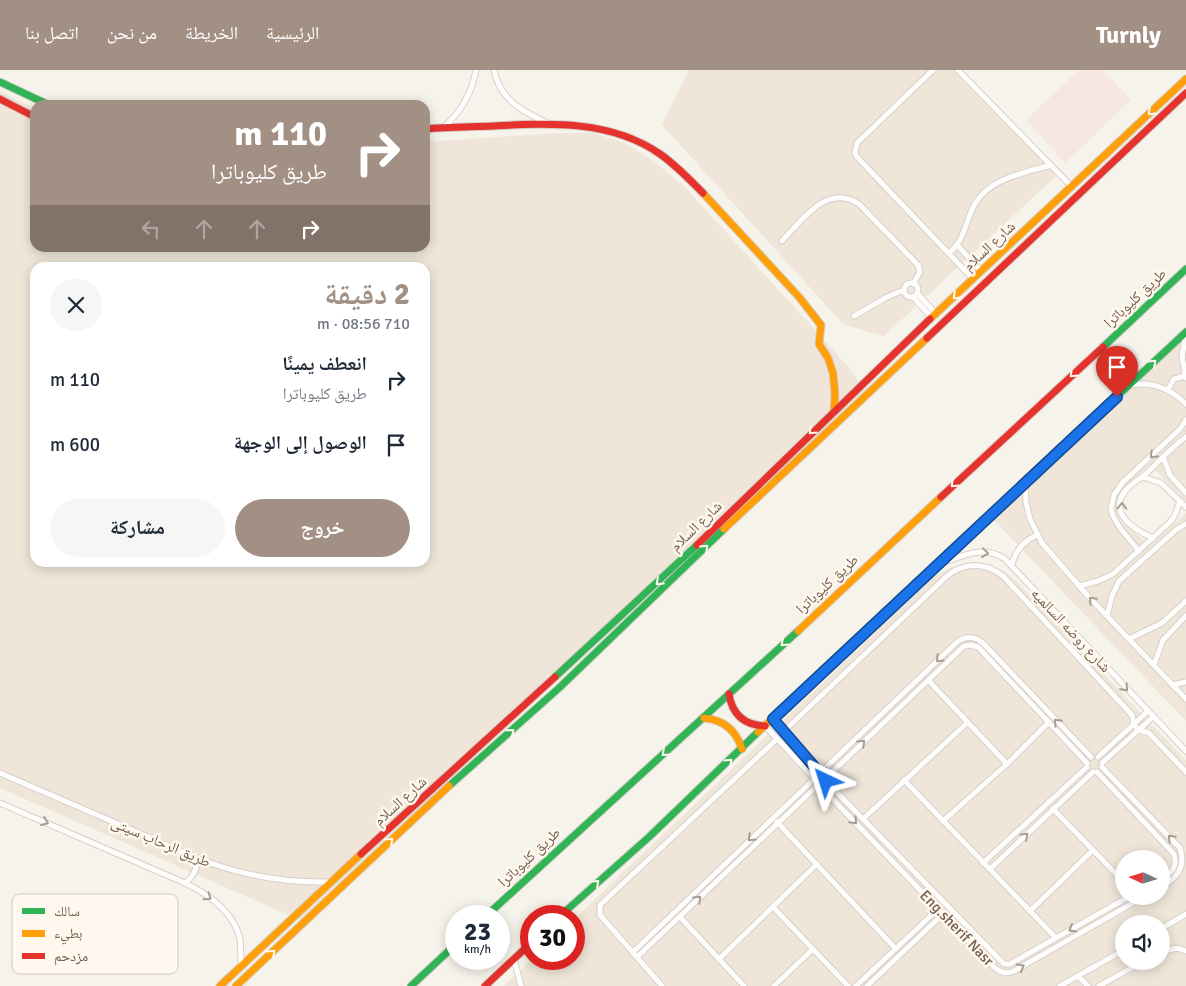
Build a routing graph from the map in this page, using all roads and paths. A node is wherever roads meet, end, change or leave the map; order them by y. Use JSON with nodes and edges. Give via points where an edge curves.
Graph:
{"nodes":[{"id":1,"x":476,"y":70,"type":"edge"},
{"id":2,"x":494,"y":70,"type":"edge"},
{"id":3,"x":933,"y":70,"type":"edge"},
{"id":4,"x":958,"y":70,"type":"edge"},
{"id":5,"x":1186,"y":79,"type":"edge"},
{"id":6,"x":0,"y":82,"type":"edge"},
{"id":7,"x":1186,"y":93,"type":"edge"},
{"id":8,"x":0,"y":99,"type":"edge"},
{"id":9,"x":38,"y":100,"type":"edge"},
{"id":10,"x":30,"y":114,"type":"edge"},
{"id":11,"x":548,"y":123,"type":"junction"},
{"id":12,"x":443,"y":128,"type":"junction"},
{"id":13,"x":430,"y":129,"type":"edge"},
{"id":14,"x":1051,"y":165,"type":"junction"},
{"id":15,"x":1072,"y":187,"type":"junction"},
{"id":16,"x":782,"y":241,"type":"dead end"},
{"id":17,"x":957,"y":245,"type":"junction"},
{"id":18,"x":949,"y":253,"type":"junction"},
{"id":19,"x":1186,"y":269,"type":"edge"},
{"id":20,"x":982,"y":272,"type":"junction"},
{"id":21,"x":973,"y":279,"type":"junction"},
{"id":22,"x":913,"y":284,"type":"junction"},
{"id":23,"x":904,"y":290,"type":"junction"},
{"id":24,"x":915,"y":295,"type":"junction"},
{"id":25,"x":854,"y":316,"type":"dead end"},
{"id":26,"x":934,"y":316,"type":"junction"},
{"id":27,"x":1186,"y":332,"type":"edge"},
{"id":28,"x":1185,"y":377,"type":"edge"},
{"id":29,"x":1130,"y":385,"type":"junction"},
{"id":30,"x":1168,"y":389,"type":"junction"},
{"id":31,"x":1186,"y":404,"type":"edge"},
{"id":32,"x":834,"y":411,"type":"junction"},
{"id":33,"x":1186,"y":420,"type":"edge"},
{"id":34,"x":1186,"y":437,"type":"edge"},
{"id":35,"x":1163,"y":457,"type":"junction"},
{"id":36,"x":1142,"y":477,"type":"junction"},
{"id":37,"x":1173,"y":479,"type":"junction"},
{"id":38,"x":1025,"y":484,"type":"junction"},
{"id":39,"x":1166,"y":487,"type":"junction"},
{"id":40,"x":1186,"y":493,"type":"edge"},
{"id":41,"x":1180,"y":501,"type":"junction"},
{"id":42,"x":1186,"y":507,"type":"edge"},
{"id":43,"x":1170,"y":522,"type":"junction"},
{"id":44,"x":1186,"y":524,"type":"edge"},
{"id":45,"x":1177,"y":529,"type":"junction"},
{"id":46,"x":1037,"y":535,"type":"junction"},
{"id":47,"x":1153,"y":538,"type":"junction"},
{"id":48,"x":1139,"y":551,"type":"junction"},
{"id":49,"x":938,"y":564,"type":"junction"},
{"id":50,"x":1012,"y":565,"type":"junction"},
{"id":51,"x":1113,"y":574,"type":"junction"},
{"id":52,"x":1119,"y":581,"type":"junction"},
{"id":53,"x":1079,"y":586,"type":"junction"},
{"id":54,"x":1186,"y":601,"type":"edge"},
{"id":55,"x":1107,"y":616,"type":"junction"},
{"id":56,"x":1186,"y":616,"type":"edge"},
{"id":57,"x":1162,"y":623,"type":"junction"},
{"id":58,"x":1170,"y":631,"type":"junction"},
{"id":59,"x":1129,"y":639,"type":"junction"},
{"id":60,"x":1154,"y":665,"type":"junction"},
{"id":61,"x":928,"y":680,"type":"junction"},
{"id":62,"x":1019,"y":680,"type":"junction"},
{"id":63,"x":1186,"y":682,"type":"edge"},
{"id":64,"x":1014,"y":685,"type":"junction"},
{"id":65,"x":1172,"y":685,"type":"junction"},
{"id":66,"x":730,"y":694,"type":"junction"},
{"id":67,"x":1186,"y":699,"type":"edge"},
{"id":68,"x":1148,"y":711,"type":"junction"},
{"id":69,"x":879,"y":716,"type":"junction"},
{"id":70,"x":1153,"y":717,"type":"junction"},
{"id":71,"x":704,"y":718,"type":"junction"},
{"id":72,"x":773,"y":719,"type":"junction"},
{"id":73,"x":885,"y":722,"type":"junction"},
{"id":74,"x":1049,"y":722,"type":"junction"},
{"id":75,"x":967,"y":723,"type":"junction"},
{"id":76,"x":1134,"y":724,"type":"junction"},
{"id":77,"x":765,"y":726,"type":"junction"},
{"id":78,"x":1139,"y":730,"type":"junction"},
{"id":79,"x":784,"y":731,"type":"junction"},
{"id":80,"x":778,"y":739,"type":"junction"},
{"id":81,"x":795,"y":745,"type":"junction"},
{"id":82,"x":742,"y":749,"type":"junction"},
{"id":83,"x":789,"y":751,"type":"junction"},
{"id":84,"x":1186,"y":751,"type":"edge"},
{"id":85,"x":1091,"y":757,"type":"junction"},
{"id":86,"x":1098,"y":757,"type":"junction"},
{"id":87,"x":1007,"y":764,"type":"junction"},
{"id":88,"x":1087,"y":765,"type":"junction"},
{"id":89,"x":1102,"y":765,"type":"junction"},
{"id":90,"x":820,"y":771,"type":"junction"},
{"id":91,"x":1095,"y":772,"type":"junction"},
{"id":92,"x":1186,"y":772,"type":"edge"},
{"id":93,"x":0,"y":773,"type":"edge"},
{"id":94,"x":812,"y":778,"type":"junction"},
{"id":95,"x":827,"y":779,"type":"junction"},
{"id":96,"x":904,"y":780,"type":"junction"},
{"id":97,"x":819,"y":786,"type":"junction"},
{"id":98,"x":426,"y":796,"type":"junction"},
{"id":99,"x":431,"y":802,"type":"junction"},
{"id":100,"x":0,"y":803,"type":"edge"},
{"id":101,"x":1053,"y":810,"type":"junction"},
{"id":102,"x":773,"y":818,"type":"junction"},
{"id":103,"x":863,"y":819,"type":"junction"},
{"id":104,"x":944,"y":821,"type":"junction"},
{"id":105,"x":778,"y":823,"type":"junction"},
{"id":106,"x":1093,"y":850,"type":"junction"},
{"id":107,"x":197,"y":858,"type":"junction"},
{"id":108,"x":902,"y":859,"type":"junction"},
{"id":109,"x":984,"y":863,"type":"junction"},
{"id":110,"x":817,"y":864,"type":"junction"},
{"id":111,"x":896,"y":865,"type":"junction"},
{"id":112,"x":990,"y":869,"type":"junction"},
{"id":113,"x":1115,"y":873,"type":"edge"},
{"id":114,"x":1170,"y":873,"type":"edge"},
{"id":115,"x":329,"y":882,"type":"junction"},
{"id":116,"x":1170,"y":882,"type":"edge"},
{"id":117,"x":185,"y":883,"type":"junction"},
{"id":118,"x":498,"y":905,"type":"edge"},
{"id":119,"x":572,"y":905,"type":"edge"},
{"id":120,"x":1115,"y":905,"type":"edge"},
{"id":121,"x":1129,"y":905,"type":"edge"},
{"id":122,"x":773,"y":907,"type":"junction"},
{"id":123,"x":938,"y":909,"type":"junction"},
{"id":124,"x":1030,"y":911,"type":"junction"},
{"id":125,"x":943,"y":914,"type":"junction"},
{"id":126,"x":1099,"y":914,"type":"junction"},
{"id":127,"x":1186,"y":914,"type":"edge"},
{"id":128,"x":670,"y":917,"type":"junction"},
{"id":129,"x":680,"y":917,"type":"junction"},
{"id":130,"x":1103,"y":920,"type":"junction"},
{"id":131,"x":674,"y":922,"type":"junction"},
{"id":132,"x":1170,"y":923,"type":"edge"},
{"id":133,"x":1056,"y":938,"type":"junction"},
{"id":134,"x":813,"y":949,"type":"junction"},
{"id":135,"x":896,"y":949,"type":"junction"},
{"id":136,"x":1170,"y":950,"type":"edge"},
{"id":137,"x":1186,"y":951,"type":"edge"},
{"id":138,"x":520,"y":953,"type":"edge"},
{"id":139,"x":445,"y":954,"type":"edge"},
{"id":140,"x":635,"y":955,"type":"junction"},
{"id":141,"x":1115,"y":955,"type":"edge"},
{"id":142,"x":514,"y":959,"type":"junction"},
{"id":143,"x":719,"y":959,"type":"junction"},
{"id":144,"x":241,"y":967,"type":"junction"},
{"id":145,"x":1128,"y":970,"type":"edge"},
{"id":146,"x":1078,"y":976,"type":"junction"},
{"id":147,"x":220,"y":986,"type":"edge"},
{"id":148,"x":236,"y":986,"type":"edge"},
{"id":149,"x":411,"y":986,"type":"edge"},
{"id":150,"x":485,"y":986,"type":"edge"},
{"id":151,"x":522,"y":986,"type":"edge"},
{"id":152,"x":662,"y":986,"type":"edge"},
{"id":153,"x":744,"y":986,"type":"edge"},
{"id":154,"x":774,"y":986,"type":"edge"},
{"id":155,"x":848,"y":986,"type":"edge"},
{"id":156,"x":856,"y":986,"type":"edge"},
{"id":157,"x":867,"y":986,"type":"edge"},
{"id":158,"x":1060,"y":986,"type":"edge"},
{"id":159,"x":1088,"y":986,"type":"edge"},
{"id":160,"x":1099,"y":986,"type":"edge"}],
"edges":[{"from":1,"to":12,"type":"street","via":[[467,99]]},
{"from":2,"to":11,"type":"street","via":[[501,90],[510,102]]},
{"from":3,"to":18,"type":"street","via":[[857,143],[854,150],[857,157]]},
{"from":4,"to":14,"type":"street"},
{"from":5,"to":15,"type":"main road","name":"شارع السلام","one_way":true},
{"from":6,"to":9,"type":"main road"},
{"from":99,"to":7,"type":"main road","name":"شارع السلام","one_way":true,"via":[[559,688]]},
{"from":8,"to":10,"type":"main road"},
{"from":11,"to":12,"type":"main road"},
{"from":11,"to":32,"type":"main road","via":[[590,126],[617,133],[644,145],[680,169],[821,325],[819,344],[833,373]]},
{"from":12,"to":13,"type":"main road"},
{"from":14,"to":15,"type":"street"},
{"from":14,"to":17,"type":"street","via":[[1004,179],[987,189],[974,205]]},
{"from":15,"to":20,"type":"main road","name":"شارع السلام"},
{"from":16,"to":22,"type":"street","via":[[824,201],[850,199],[859,204],[918,265],[920,272]]},
{"from":17,"to":18,"type":"street"},
{"from":17,"to":20,"type":"street"},
{"from":18,"to":21,"type":"street"},
{"from":19,"to":66,"type":"main road","name":"طريق كليوباترا","one_way":true},
{"from":20,"to":21,"type":"main road","name":"شارع السلام"},
{"from":21,"to":26,"type":"main road","name":"شارع السلام","one_way":true},
{"from":22,"to":23,"type":"street","via":[[907,284]]},
{"from":22,"to":24,"type":"street"},
{"from":23,"to":24,"type":"street","via":[[907,296]]},
{"from":23,"to":25,"type":"street","via":[[886,296]]},
{"from":24,"to":26,"type":"street"},
{"from":26,"to":32,"type":"main road","name":"شارع السلام"},
{"from":27,"to":28,"type":"street","via":[[1182,357]]},
{"from":29,"to":27,"type":"main road","one_way":true},
{"from":28,"to":30,"type":"street","via":[[1174,380]]},
{"from":29,"to":30,"type":"street","via":[[1147,384]]},
{"from":29,"to":38,"type":"main road"},
{"from":30,"to":31,"type":"street"},
{"from":32,"to":98,"type":"main road","name":"شارع السلام","one_way":true,"via":[[668,572]]},
{"from":33,"to":48,"type":"street","one_way":true,"via":[[1180,430],[1114,495],[1113,516]]},
{"from":34,"to":35,"type":"street"},
{"from":35,"to":36,"type":"street"},
{"from":35,"to":37,"type":"street"},
{"from":36,"to":39,"type":"street","via":[[1156,480]]},
{"from":47,"to":36,"type":"street","one_way":true,"via":[[1126,522],[1120,508],[1127,490]]},
{"from":37,"to":39,"type":"street"},
{"from":37,"to":40,"type":"street"},
{"from":38,"to":46,"type":"street","via":[[1028,510]]},
{"from":38,"to":49,"type":"main road"},
{"from":39,"to":41,"type":"street"},
{"from":41,"to":42,"type":"street"},
{"from":41,"to":43,"type":"street"},
{"from":43,"to":45,"type":"street"},
{"from":43,"to":47,"type":"street"},
{"from":44,"to":45,"type":"street"},
{"from":45,"to":52,"type":"street"},
{"from":46,"to":50,"type":"street","via":[[1022,545]]},
{"from":46,"to":53,"type":"street"},
{"from":47,"to":48,"type":"street"},
{"from":48,"to":51,"type":"street"},
{"from":49,"to":50,"type":"street","name":"شارع روضه السالميه","one_way":true,"via":[[981,552],[1001,556]]},
{"from":49,"to":72,"type":"main road"},
{"from":50,"to":68,"type":"street","name":"شارع روضه السالميه","one_way":true},
{"from":51,"to":52,"type":"street"},
{"from":51,"to":53,"type":"street"},
{"from":52,"to":55,"type":"street"},
{"from":55,"to":53,"type":"street","one_way":true},
{"from":54,"to":57,"type":"street"},
{"from":55,"to":59,"type":"street"},
{"from":56,"to":58,"type":"street"},
{"from":57,"to":58,"type":"street"},
{"from":57,"to":59,"type":"street"},
{"from":58,"to":60,"type":"street","via":[[1163,640]]},
{"from":59,"to":60,"type":"street"},
{"from":60,"to":65,"type":"street"},
{"from":61,"to":64,"type":"street","via":[[964,646],[971,644],[978,647]]},
{"from":61,"to":73,"type":"street"},
{"from":61,"to":75,"type":"street"},
{"from":62,"to":64,"type":"street"},
{"from":62,"to":69,"type":"street","one_way":true,"via":[[983,642],[967,637],[957,642]]},
{"from":85,"to":62,"type":"street","one_way":true},
{"from":63,"to":65,"type":"street"},
{"from":64,"to":74,"type":"street"},
{"from":65,"to":67,"type":"street"},
{"from":66,"to":71,"type":"main road","name":"طريق كليوباترا"},
{"from":66,"to":77,"type":"main road","via":[[732,707],[740,718],[752,725]]},
{"from":68,"to":70,"type":"street","name":"شارع روضه السالميه"},
{"from":68,"to":76,"type":"street"},
{"from":69,"to":73,"type":"street"},
{"from":69,"to":90,"type":"street"},
{"from":70,"to":78,"type":"street"},
{"from":70,"to":84,"type":"street","name":"شارع روضه السالميه"},
{"from":71,"to":82,"type":"main road","via":[[727,724]]},
{"from":71,"to":118,"type":"main road","name":"طريق كليوباترا","one_way":true},
{"from":72,"to":77,"type":"main road"},
{"from":72,"to":79,"type":"street"},
{"from":95,"to":73,"type":"street","one_way":true},
{"from":74,"to":87,"type":"street"},
{"from":74,"to":88,"type":"street"},
{"from":75,"to":87,"type":"street"},
{"from":75,"to":96,"type":"street"},
{"from":76,"to":78,"type":"street"},
{"from":76,"to":79,"type":"street","via":[[1132,715],[1002,576],[988,568],[971,565],[947,576]]},
{"from":76,"to":86,"type":"street"},
{"from":77,"to":80,"type":"street","name":"Eng.sherif Nasr"},
{"from":77,"to":82,"type":"main road"},
{"from":78,"to":89,"type":"street"},
{"from":78,"to":92,"type":"street","via":[[1149,733]]},
{"from":79,"to":81,"type":"street"},
{"from":80,"to":83,"type":"street","name":"Eng.sherif Nasr"},
{"from":80,"to":140,"type":"street","via":[[601,903],[600,915]]},
{"from":81,"to":83,"type":"street"},
{"from":81,"to":90,"type":"street"},
{"from":119,"to":82,"type":"main road","one_way":true},
{"from":83,"to":94,"type":"street","name":"Eng.sherif Nasr"},
{"from":85,"to":86,"type":"street"},
{"from":85,"to":88,"type":"street"},
{"from":86,"to":89,"type":"street"},
{"from":87,"to":104,"type":"street"},
{"from":88,"to":91,"type":"street"},
{"from":88,"to":109,"type":"street"},
{"from":89,"to":91,"type":"street"},
{"from":116,"to":89,"type":"street","one_way":true,"via":[[1184,870],[1186,858],[1183,851]]},
{"from":90,"to":94,"type":"street"},
{"from":90,"to":95,"type":"street"},
{"from":91,"to":101,"type":"street"},
{"from":91,"to":114,"type":"street","via":[[1174,854],[1176,861]]},
{"from":93,"to":107,"type":"street","name":"طريق الرحاب سيتى"},
{"from":94,"to":97,"type":"street","name":"Eng.sherif Nasr"},
{"from":94,"to":102,"type":"street"},
{"from":95,"to":97,"type":"street"},
{"from":95,"to":103,"type":"street"},
{"from":96,"to":103,"type":"street"},
{"from":96,"to":104,"type":"street"},
{"from":97,"to":105,"type":"street"},
{"from":97,"to":111,"type":"street","name":"Eng.sherif Nasr","one_way":true},
{"from":98,"to":99,"type":"main road"},
{"from":98,"to":115,"type":"main road","name":"شارع السلام"},
{"from":148,"to":99,"type":"main road","name":"شارع السلام","one_way":true},
{"from":100,"to":117,"type":"street","name":"طريق الرحاب سيتى","one_way":true},
{"from":101,"to":106,"type":"street"},
{"from":112,"to":101,"type":"street","one_way":true},
{"from":102,"to":105,"type":"street"},
{"from":102,"to":128,"type":"street","one_way":true},
{"from":103,"to":108,"type":"street"},
{"from":104,"to":109,"type":"street"},
{"from":105,"to":110,"type":"street"},
{"from":129,"to":105,"type":"street","one_way":true},
{"from":106,"to":113,"type":"street"},
{"from":106,"to":124,"type":"street"},
{"from":107,"to":115,"type":"street","name":"طريق الرحاب سيتى","via":[[262,878]]},
{"from":107,"to":117,"type":"street","via":[[196,870]]},
{"from":108,"to":111,"type":"street"},
{"from":108,"to":133,"type":"street","via":[[1004,964],[1010,964]]},
{"from":109,"to":112,"type":"street"},
{"from":110,"to":122,"type":"street"},
{"from":110,"to":135,"type":"street"},
{"from":111,"to":123,"type":"street","name":"Eng.sherif Nasr"},
{"from":112,"to":124,"type":"street"},
{"from":115,"to":144,"type":"main road","name":"شارع السلام"},
{"from":117,"to":144,"type":"street","name":"طريق الرحاب سيتى","one_way":true,"via":[[212,899],[226,912],[240,939]]},
{"from":120,"to":126,"type":"street"},
{"from":121,"to":130,"type":"street","name":"Eng.sherif Nasr"},
{"from":122,"to":134,"type":"street"},
{"from":122,"to":143,"type":"street"},
{"from":123,"to":125,"type":"street","name":"Eng.sherif Nasr"},
{"from":123,"to":135,"type":"street"},
{"from":124,"to":133,"type":"street"},
{"from":125,"to":130,"type":"street","name":"Eng.sherif Nasr","one_way":true,"via":[[995,968],[1006,973]]},
{"from":125,"to":157,"type":"street"},
{"from":126,"to":130,"type":"street"},
{"from":126,"to":133,"type":"street","one_way":true},
{"from":127,"to":132,"type":"street"},
{"from":128,"to":131,"type":"street"},
{"from":128,"to":140,"type":"street"},
{"from":129,"to":131,"type":"street"},
{"from":129,"to":143,"type":"street"},
{"from":131,"to":140,"type":"street"},
{"from":134,"to":154,"type":"street"},
{"from":134,"to":155,"type":"street"},
{"from":135,"to":156,"type":"street"},
{"from":136,"to":137,"type":"street"},
{"from":138,"to":142,"type":"main road"},
{"from":139,"to":149,"type":"main road"},
{"from":140,"to":152,"type":"street"},
{"from":141,"to":146,"type":"street"},
{"from":142,"to":150,"type":"main road"},
{"from":142,"to":151,"type":"street"},
{"from":143,"to":153,"type":"street"},
{"from":144,"to":147,"type":"main road","name":"شارع السلام"},
{"from":145,"to":160,"type":"street"},
{"from":146,"to":158,"type":"street"},
{"from":146,"to":159,"type":"street"}]}
